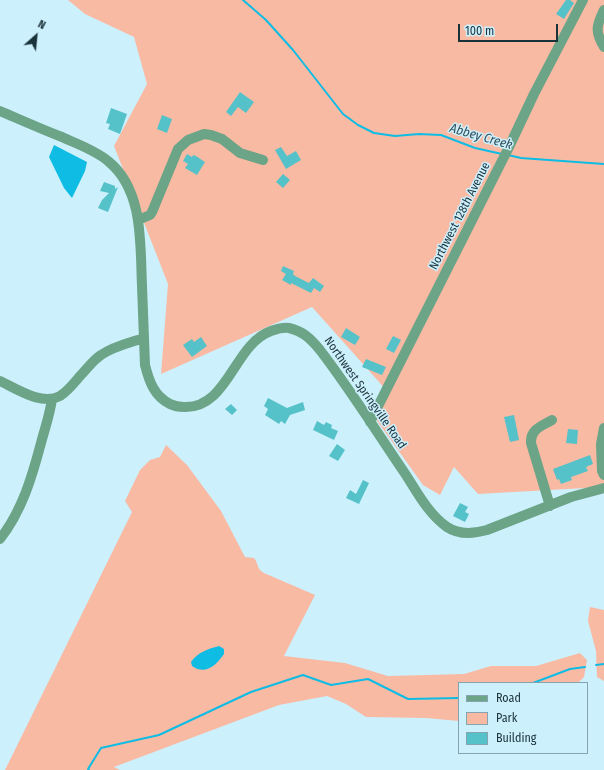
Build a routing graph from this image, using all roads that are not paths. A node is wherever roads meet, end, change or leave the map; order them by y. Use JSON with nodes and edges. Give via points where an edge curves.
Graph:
{"nodes":[{"id":1,"x":583,"y":0,"type":"edge"},
{"id":2,"x":604,"y":10,"type":"edge"},
{"id":3,"x":604,"y":47,"type":"edge"},
{"id":4,"x":0,"y":111,"type":"edge"},
{"id":5,"x":263,"y":160,"type":"dead end"},
{"id":6,"x":138,"y":220,"type":"junction"},
{"id":7,"x":144,"y":338,"type":"junction"},
{"id":8,"x":0,"y":381,"type":"edge"},
{"id":9,"x":52,"y":399,"type":"junction"},
{"id":10,"x":552,"y":420,"type":"dead end"},
{"id":11,"x":370,"y":422,"type":"junction"},
{"id":12,"x":604,"y":428,"type":"edge"},
{"id":13,"x":604,"y":475,"type":"edge"},
{"id":14,"x":604,"y":488,"type":"edge"},
{"id":15,"x":550,"y":506,"type":"junction"},
{"id":16,"x":0,"y":539,"type":"edge"}],
"edges":[{"from":1,"to":11,"type":"street","name":"Northwest 128th Avenue"},
{"from":2,"to":3,"type":"street","via":[[596,31]]},
{"from":4,"to":6,"type":"street","name":"Northwest Springville Road","via":[[82,146],[108,160],[119,172],[131,193]]},
{"from":5,"to":6,"type":"street","via":[[245,155],[222,139],[211,135],[204,134],[188,140],[178,149],[152,212]]},
{"from":6,"to":7,"type":"street","name":"Northwest Springville Road"},
{"from":7,"to":9,"type":"street","via":[[109,350],[95,360],[68,389]]},
{"from":7,"to":11,"type":"street","name":"Northwest Springville Road","via":[[147,374],[155,392],[171,405],[189,408],[198,406],[214,396],[255,340],[267,332],[280,328],[295,330],[305,334],[315,343]]},
{"from":8,"to":9,"type":"street","via":[[38,397]]},
{"from":9,"to":16,"type":"street","via":[[51,411],[28,488]]},
{"from":10,"to":15,"type":"street","via":[[533,432],[530,437]]},
{"from":11,"to":15,"type":"street","name":"Northwest Springville Road","via":[[427,505],[453,531],[477,533]]},
{"from":12,"to":13,"type":"street","via":[[601,444]]},
{"from":14,"to":15,"type":"street","name":"Northwest Springville Road"}]}
